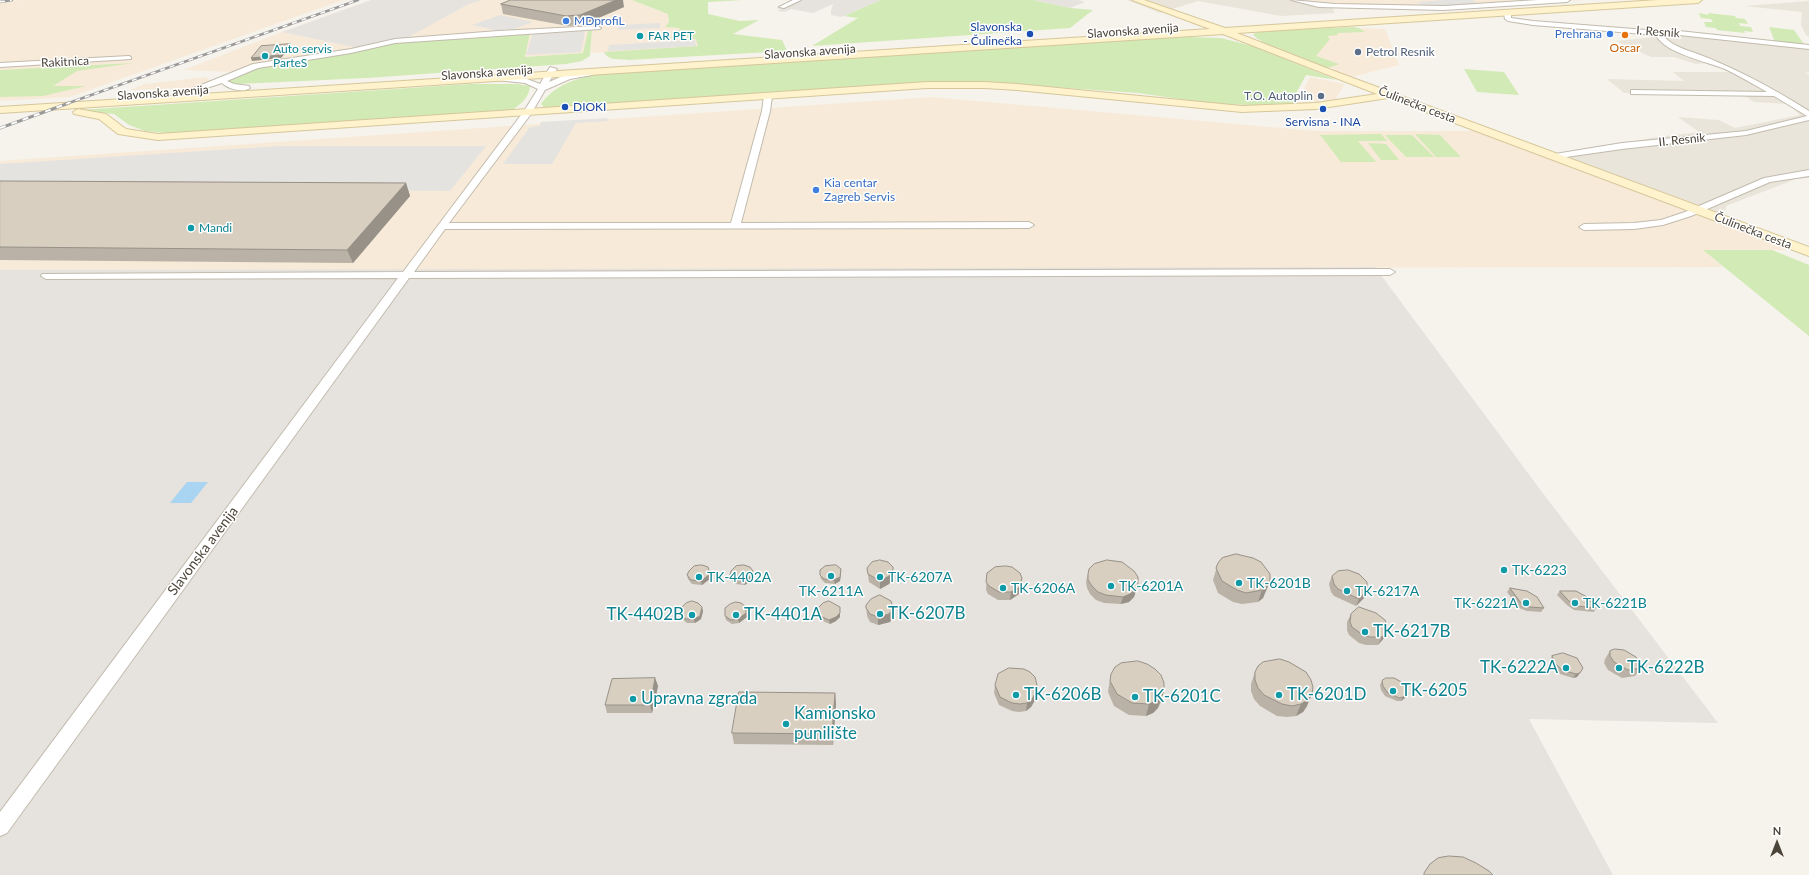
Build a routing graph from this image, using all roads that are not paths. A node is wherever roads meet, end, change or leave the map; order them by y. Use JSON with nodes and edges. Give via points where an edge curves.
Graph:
{"nodes":[{"id":1,"x":798,"y":0,"type":"edge"},
{"id":2,"x":1136,"y":0,"type":"edge"},
{"id":3,"x":1294,"y":0,"type":"edge"},
{"id":4,"x":1567,"y":0,"type":"edge"},
{"id":5,"x":1620,"y":0,"type":"edge"},
{"id":6,"x":1698,"y":0,"type":"edge"},
{"id":7,"x":782,"y":7,"type":"dead end"},
{"id":8,"x":1407,"y":7,"type":"junction"},
{"id":9,"x":1174,"y":14,"type":"junction"},
{"id":10,"x":1387,"y":15,"type":"junction"},
{"id":11,"x":1508,"y":15,"type":"junction"},
{"id":12,"x":1211,"y":26,"type":"junction"},
{"id":13,"x":1258,"y":26,"type":"junction"},
{"id":14,"x":598,"y":28,"type":"dead end"},
{"id":15,"x":1222,"y":30,"type":"junction"},
{"id":16,"x":1172,"y":31,"type":"junction"},
{"id":17,"x":1659,"y":33,"type":"junction"},
{"id":18,"x":1256,"y":43,"type":"junction"},
{"id":19,"x":1809,"y":48,"type":"edge"},
{"id":20,"x":129,"y":58,"type":"dead end"},
{"id":21,"x":0,"y":65,"type":"edge"},
{"id":22,"x":551,"y":72,"type":"junction"},
{"id":23,"x":597,"y":72,"type":"junction"},
{"id":24,"x":500,"y":78,"type":"junction"},
{"id":25,"x":223,"y":80,"type":"junction"},
{"id":26,"x":246,"y":88,"type":"junction"},
{"id":27,"x":542,"y":88,"type":"junction"},
{"id":28,"x":188,"y":92,"type":"junction"},
{"id":29,"x":1634,"y":92,"type":"dead end"},
{"id":30,"x":1775,"y":94,"type":"junction"},
{"id":31,"x":1389,"y":95,"type":"junction"},
{"id":32,"x":768,"y":96,"type":"junction"},
{"id":33,"x":0,"y":104,"type":"edge"},
{"id":34,"x":0,"y":110,"type":"edge"},
{"id":35,"x":528,"y":112,"type":"junction"},
{"id":36,"x":1809,"y":114,"type":"edge"},
{"id":37,"x":0,"y":116,"type":"edge"},
{"id":38,"x":1809,"y":118,"type":"edge"},
{"id":39,"x":1555,"y":157,"type":"junction"},
{"id":40,"x":1809,"y":173,"type":"edge"},
{"id":41,"x":1697,"y":210,"type":"junction"},
{"id":42,"x":1029,"y":225,"type":"dead end"},
{"id":43,"x":442,"y":226,"type":"junction"},
{"id":44,"x":735,"y":226,"type":"junction"},
{"id":45,"x":1584,"y":226,"type":"dead end"},
{"id":46,"x":1809,"y":252,"type":"edge"},
{"id":47,"x":1390,"y":272,"type":"dead end"},
{"id":48,"x":406,"y":275,"type":"junction"},
{"id":49,"x":46,"y":276,"type":"dead end"},
{"id":50,"x":0,"y":827,"type":"edge"}],
"edges":[{"from":1,"to":7,"type":"street"},
{"from":2,"to":9,"type":"main road","name":"Čulinečka cesta"},
{"from":3,"to":8,"type":"street","via":[[1335,6]]},
{"from":4,"to":8,"type":"street","via":[[1444,8]]},
{"from":5,"to":10,"type":"main road","name":"Slavonska avenija"},
{"from":6,"to":11,"type":"main road","name":"Slavonska avenija"},
{"from":8,"to":10,"type":"main road"},
{"from":9,"to":12,"type":"main road","name":"Čulinečka cesta"},
{"from":9,"to":13,"type":"main road"},
{"from":9,"to":16,"type":"main road","via":[[1181,24]]},
{"from":10,"to":13,"type":"main road","name":"Slavonska avenija"},
{"from":11,"to":13,"type":"main road","name":"Slavonska avenija"},
{"from":11,"to":17,"type":"street","name":"I. Resnik","via":[[1533,23]]},
{"from":12,"to":13,"type":"main road","name":"Slavonska avenija"},
{"from":12,"to":15,"type":"main road","name":"Čulinečka cesta"},
{"from":12,"to":16,"type":"main road","name":"Slavonska avenija"},
{"from":13,"to":15,"type":"main road","name":"Slavonska avenija"},
{"from":13,"to":18,"type":"main road","via":[[1248,33]]},
{"from":14,"to":25,"type":"street","via":[[399,40],[351,51],[268,64],[244,70]]},
{"from":15,"to":16,"type":"main road","name":"Slavonska avenija"},
{"from":15,"to":18,"type":"main road","name":"Čulinečka cesta"},
{"from":16,"to":18,"type":"main road"},
{"from":16,"to":22,"type":"main road","name":"Slavonska avenija"},
{"from":16,"to":23,"type":"main road","name":"Slavonska avenija"},
{"from":17,"to":19,"type":"street","name":"I. Resnik"},
{"from":17,"to":30,"type":"street","via":[[1662,39],[1676,48],[1723,66]]},
{"from":18,"to":31,"type":"main road","name":"Čulinečka cesta"},
{"from":20,"to":21,"type":"street","name":"Rakitnica"},
{"from":22,"to":23,"type":"main road","name":"Slavonska avenija"},
{"from":22,"to":24,"type":"main road","name":"Slavonska avenija"},
{"from":22,"to":26,"type":"main road","name":"Slavonska avenija"},
{"from":22,"to":27,"type":"street","name":"Slavonska avenija"},
{"from":23,"to":27,"type":"street","name":"Slavonska avenija","via":[[568,77]]},
{"from":24,"to":27,"type":"street","name":"Slavonska avenija","via":[[527,81]]},
{"from":24,"to":34,"type":"main road","name":"Slavonska avenija"},
{"from":25,"to":26,"type":"street","via":[[225,84]]},
{"from":25,"to":28,"type":"street"},
{"from":26,"to":28,"type":"main road","name":"Slavonska avenija"},
{"from":27,"to":35,"type":"street","name":"Slavonska avenija"},
{"from":28,"to":33,"type":"main road","name":"Slavonska avenija"},
{"from":29,"to":30,"type":"street"},
{"from":30,"to":36,"type":"street"},
{"from":31,"to":32,"type":"main road","name":"Slavonska avenija","via":[[1268,110],[1209,107],[1152,99],[985,85]]},
{"from":31,"to":39,"type":"main road","name":"Čulinečka cesta"},
{"from":32,"to":35,"type":"main road","name":"Slavonska avenija"},
{"from":32,"to":44,"type":"street"},
{"from":35,"to":37,"type":"main road","name":"Slavonska avenija","via":[[158,137],[122,132],[102,116],[92,113]]},
{"from":35,"to":43,"type":"street","name":"Slavonska avenija"},
{"from":38,"to":39,"type":"street","name":"II. Resnik","via":[[1746,132],[1622,146]]},
{"from":39,"to":41,"type":"main road","name":"Čulinečka cesta"},
{"from":40,"to":41,"type":"street","via":[[1762,181]]},
{"from":41,"to":45,"type":"street","name":"Čulinečka cesta","via":[[1642,226]]},
{"from":41,"to":46,"type":"main road","name":"Čulinečka cesta"},
{"from":42,"to":44,"type":"street"},
{"from":43,"to":44,"type":"street"},
{"from":43,"to":48,"type":"street","name":"Slavonska avenija"},
{"from":47,"to":48,"type":"street"},
{"from":48,"to":49,"type":"street"},
{"from":48,"to":50,"type":"street","name":"Slavonska avenija"}]}
